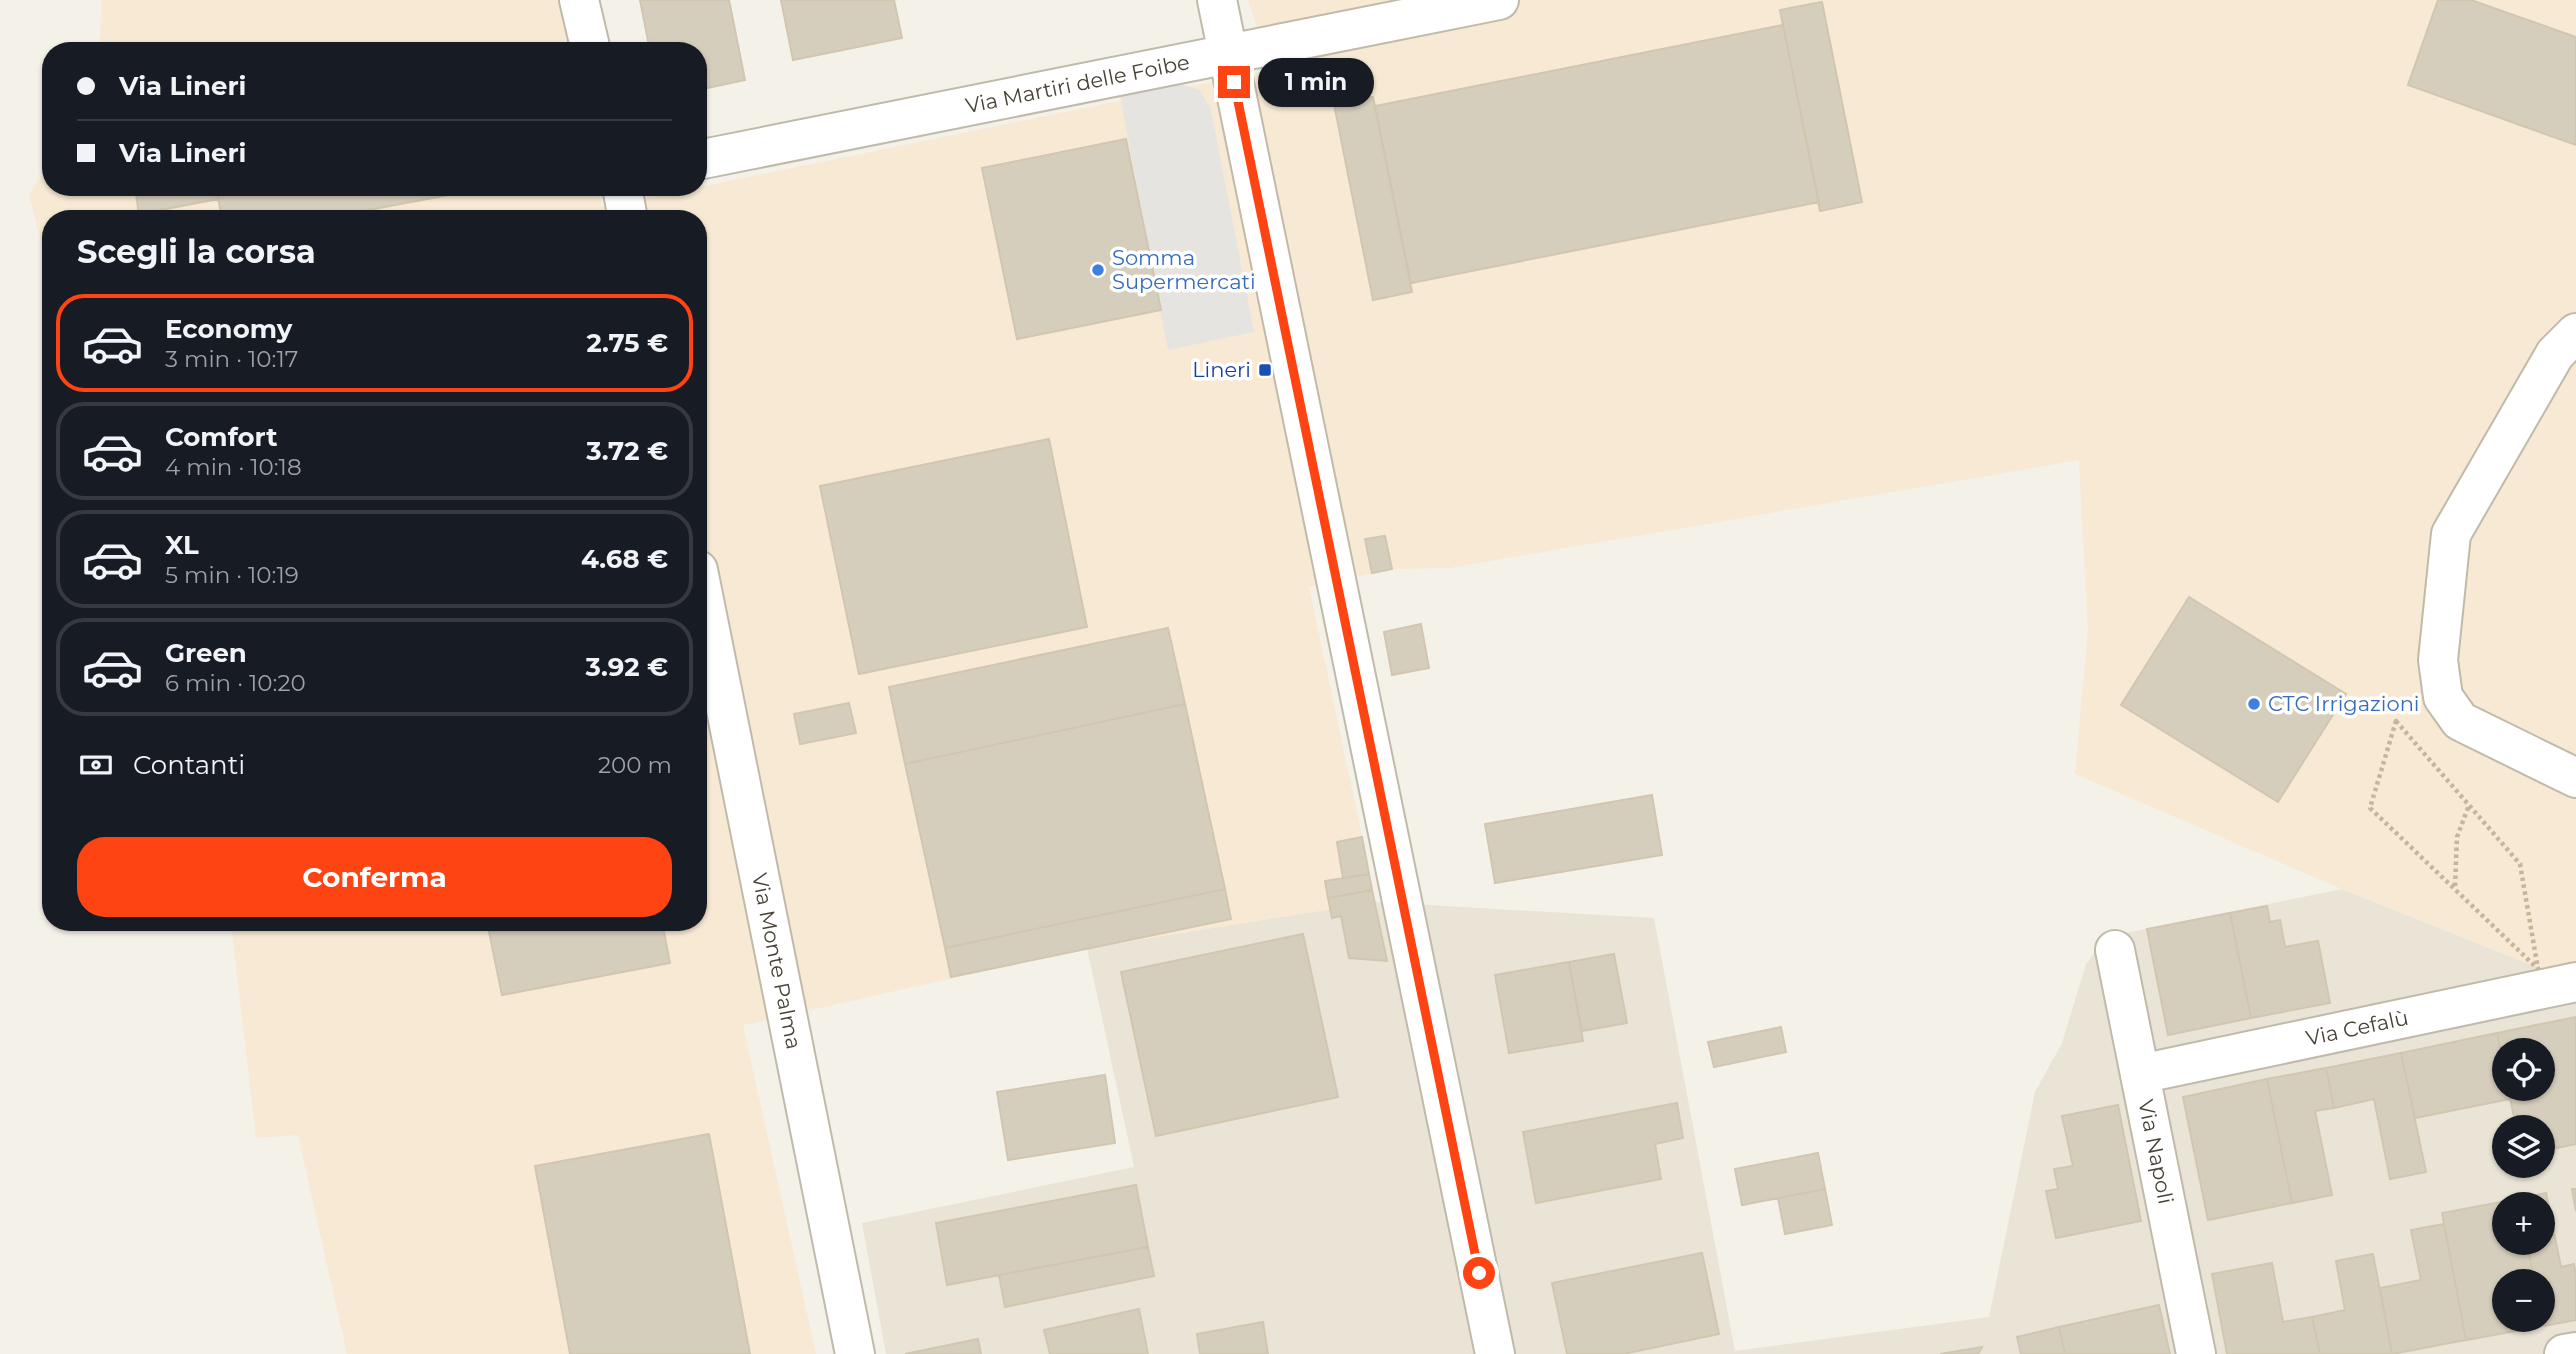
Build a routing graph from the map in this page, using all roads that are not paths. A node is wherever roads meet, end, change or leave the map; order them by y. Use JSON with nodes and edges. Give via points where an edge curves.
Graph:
{"nodes":[{"id":1,"x":579,"y":0,"type":"edge"},
{"id":2,"x":1217,"y":0,"type":"edge"},
{"id":3,"x":1499,"y":0,"type":"edge"},
{"id":4,"x":589,"y":42,"type":"edge"},
{"id":5,"x":1228,"y":55,"type":"junction"},
{"id":6,"x":707,"y":158,"type":"edge"},
{"id":7,"x":2576,"y":333,"type":"edge"},
{"id":8,"x":707,"y":615,"type":"edge"},
{"id":9,"x":2576,"y":778,"type":"edge"},
{"id":10,"x":2115,"y":950,"type":"dead end"},
{"id":11,"x":2576,"y":982,"type":"edge"},
{"id":12,"x":2140,"y":1074,"type":"junction"},
{"id":13,"x":2576,"y":1352,"type":"edge"},
{"id":14,"x":855,"y":1354,"type":"edge"},
{"id":15,"x":1495,"y":1354,"type":"edge"},
{"id":16,"x":2196,"y":1354,"type":"edge"},
{"id":17,"x":2564,"y":1354,"type":"edge"}],
"edges":[{"from":1,"to":4,"type":"street"},
{"from":2,"to":5,"type":"street"},
{"from":3,"to":5,"type":"street","name":"Via Martiri delle Foibe"},
{"from":5,"to":6,"type":"street","name":"Via Martiri delle Foibe"},
{"from":5,"to":15,"type":"street"},
{"from":7,"to":9,"type":"street","via":[[2555,354],[2451,534],[2438,660],[2442,697],[2460,721]]},
{"from":8,"to":14,"type":"street","name":"Via Monte Palma"},
{"from":10,"to":12,"type":"street","name":"Via Napoli"},
{"from":11,"to":12,"type":"street","name":"Via Cefalù"},
{"from":12,"to":16,"type":"street","name":"Via Napoli"},
{"from":13,"to":17,"type":"street"}]}
